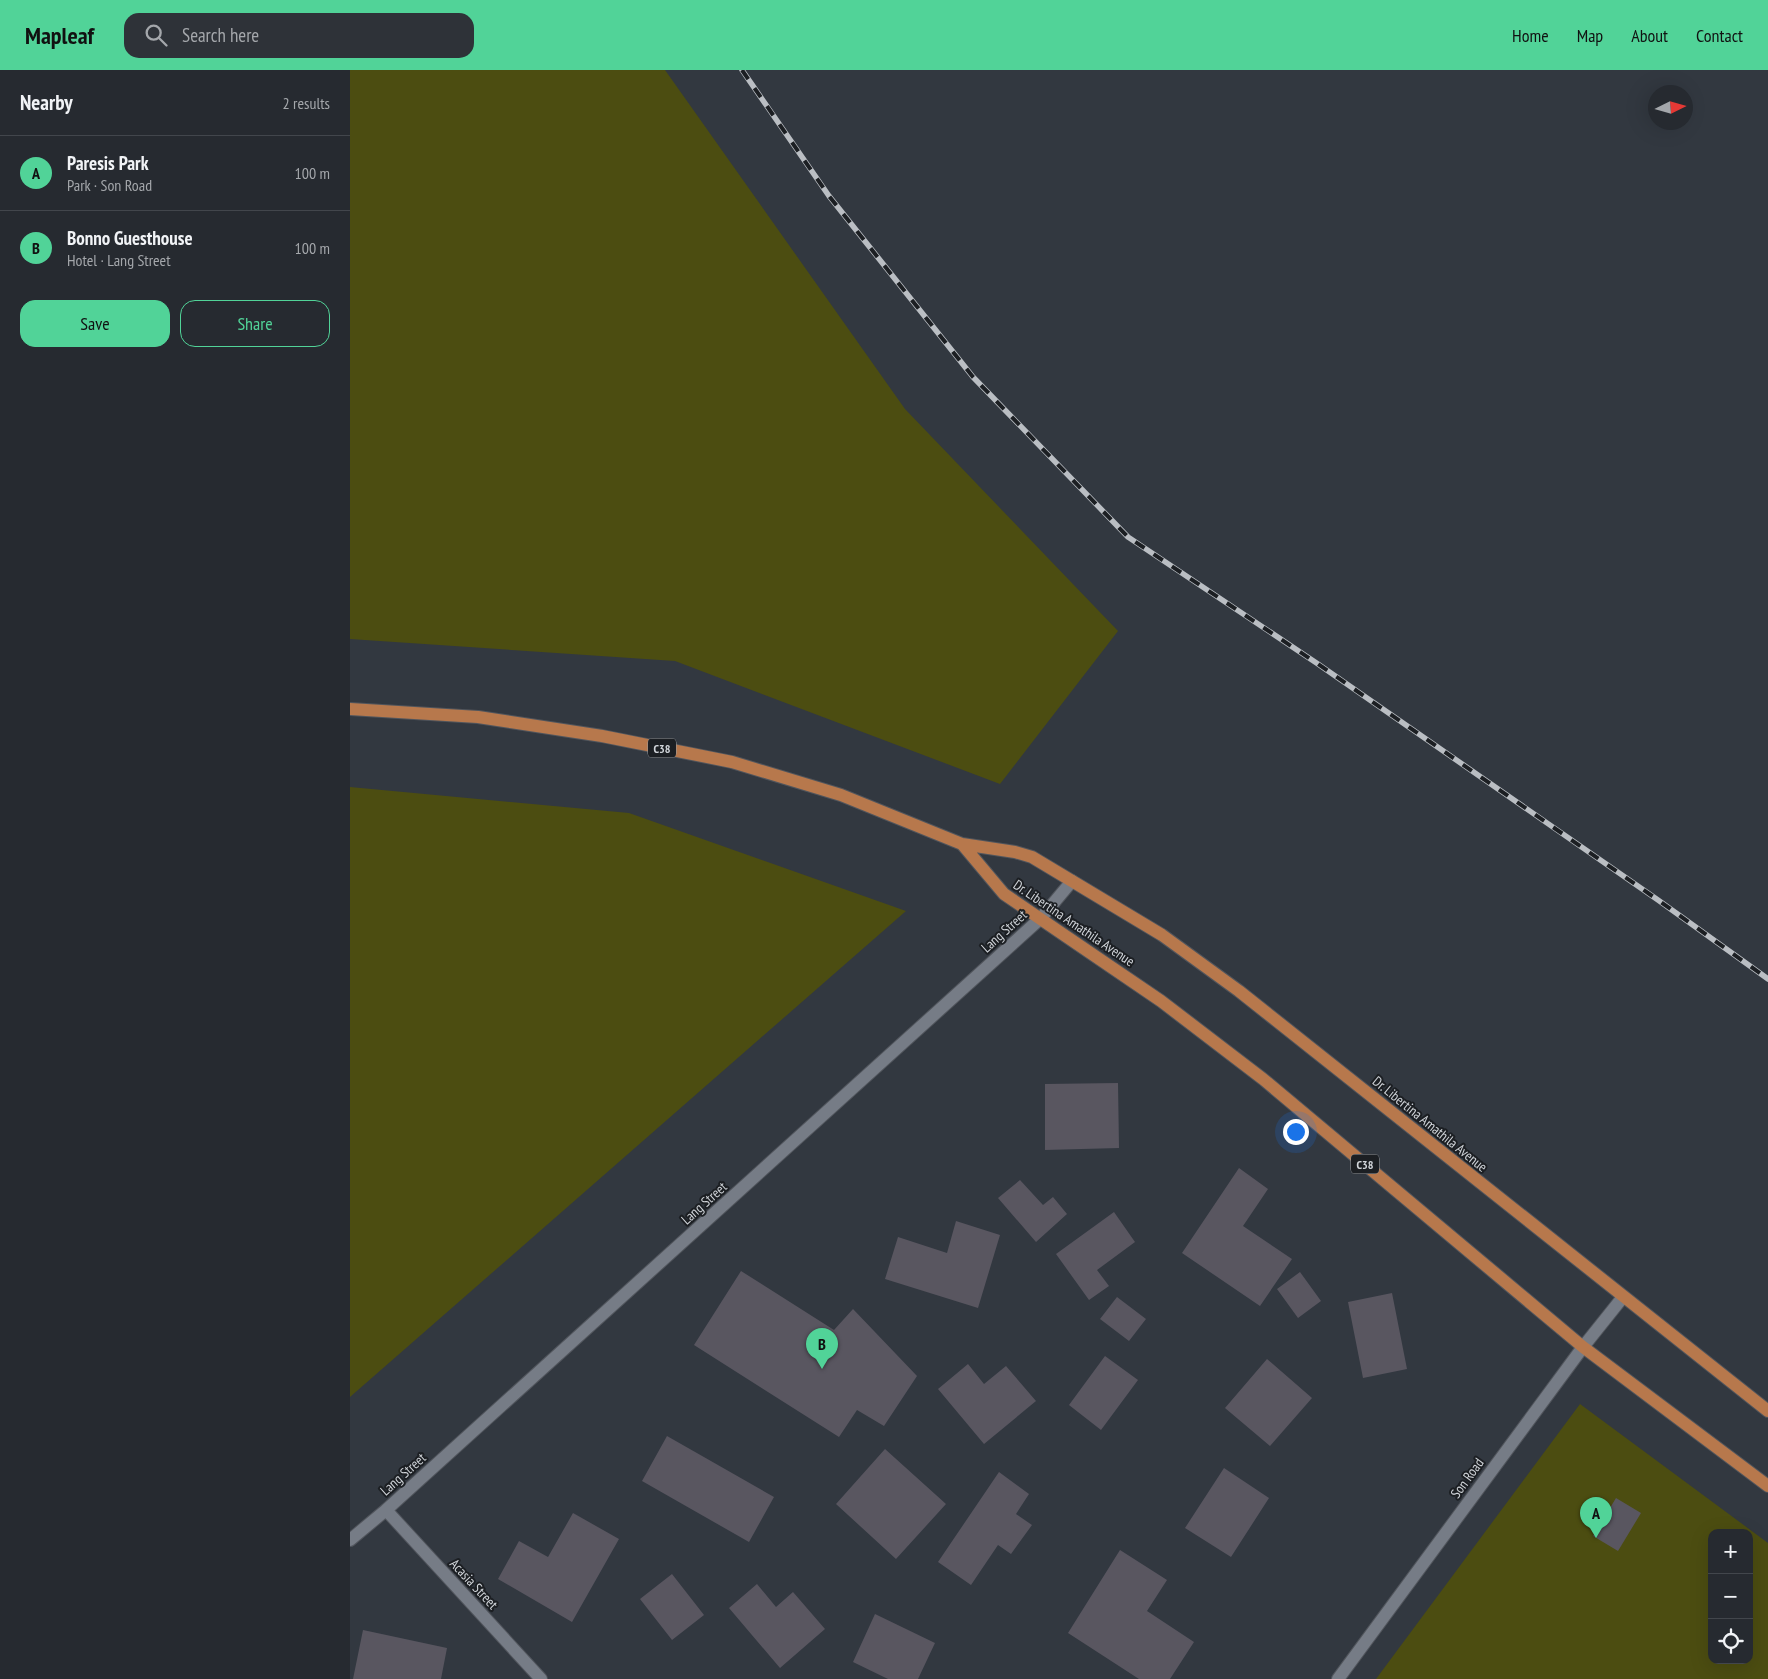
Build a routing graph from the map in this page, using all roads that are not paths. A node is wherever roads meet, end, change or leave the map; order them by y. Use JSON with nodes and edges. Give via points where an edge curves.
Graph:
{"nodes":[{"id":1,"x":350,"y":709,"type":"edge"},
{"id":2,"x":962,"y":844,"type":"junction"},
{"id":3,"x":1072,"y":881,"type":"junction"},
{"id":4,"x":1041,"y":918,"type":"junction"},
{"id":5,"x":1623,"y":1297,"type":"junction"},
{"id":6,"x":1583,"y":1347,"type":"junction"},
{"id":7,"x":1768,"y":1411,"type":"edge"},
{"id":8,"x":1768,"y":1486,"type":"edge"},
{"id":9,"x":386,"y":1510,"type":"junction"},
{"id":10,"x":350,"y":1540,"type":"edge"},
{"id":11,"x":541,"y":1679,"type":"edge"},
{"id":12,"x":1338,"y":1679,"type":"edge"}],
"edges":[{"from":1,"to":2,"type":"main road","number":"C38","via":[[478,717],[602,736],[732,762],[841,795]]},
{"from":2,"to":3,"type":"main road","name":"Dr. Libertina Amathila Avenue","number":"C38","via":[[1032,857]]},
{"from":2,"to":4,"type":"main road","name":"Dr. Libertina Amathila Avenue","number":"C38","via":[[1004,894]]},
{"from":3,"to":4,"type":"street","name":"Lang Street"},
{"from":3,"to":5,"type":"main road","name":"Dr. Libertina Amathila Avenue","number":"C38","via":[[1162,935],[1239,991]]},
{"from":4,"to":6,"type":"main road","name":"Dr. Libertina Amathila Avenue","number":"C38","via":[[1161,1000],[1263,1079]]},
{"from":4,"to":9,"type":"street","name":"Lang Street"},
{"from":5,"to":6,"type":"street","name":"Son Road"},
{"from":5,"to":7,"type":"main road","name":"Dr. Libertina Amathila Avenue","number":"C38"},
{"from":6,"to":8,"type":"main road","name":"Dr. Libertina Amathila Avenue","number":"C38"},
{"from":6,"to":12,"type":"street","name":"Son Road"},
{"from":9,"to":10,"type":"street","name":"Lang Street"},
{"from":9,"to":11,"type":"street","name":"Acasia Street"}]}
